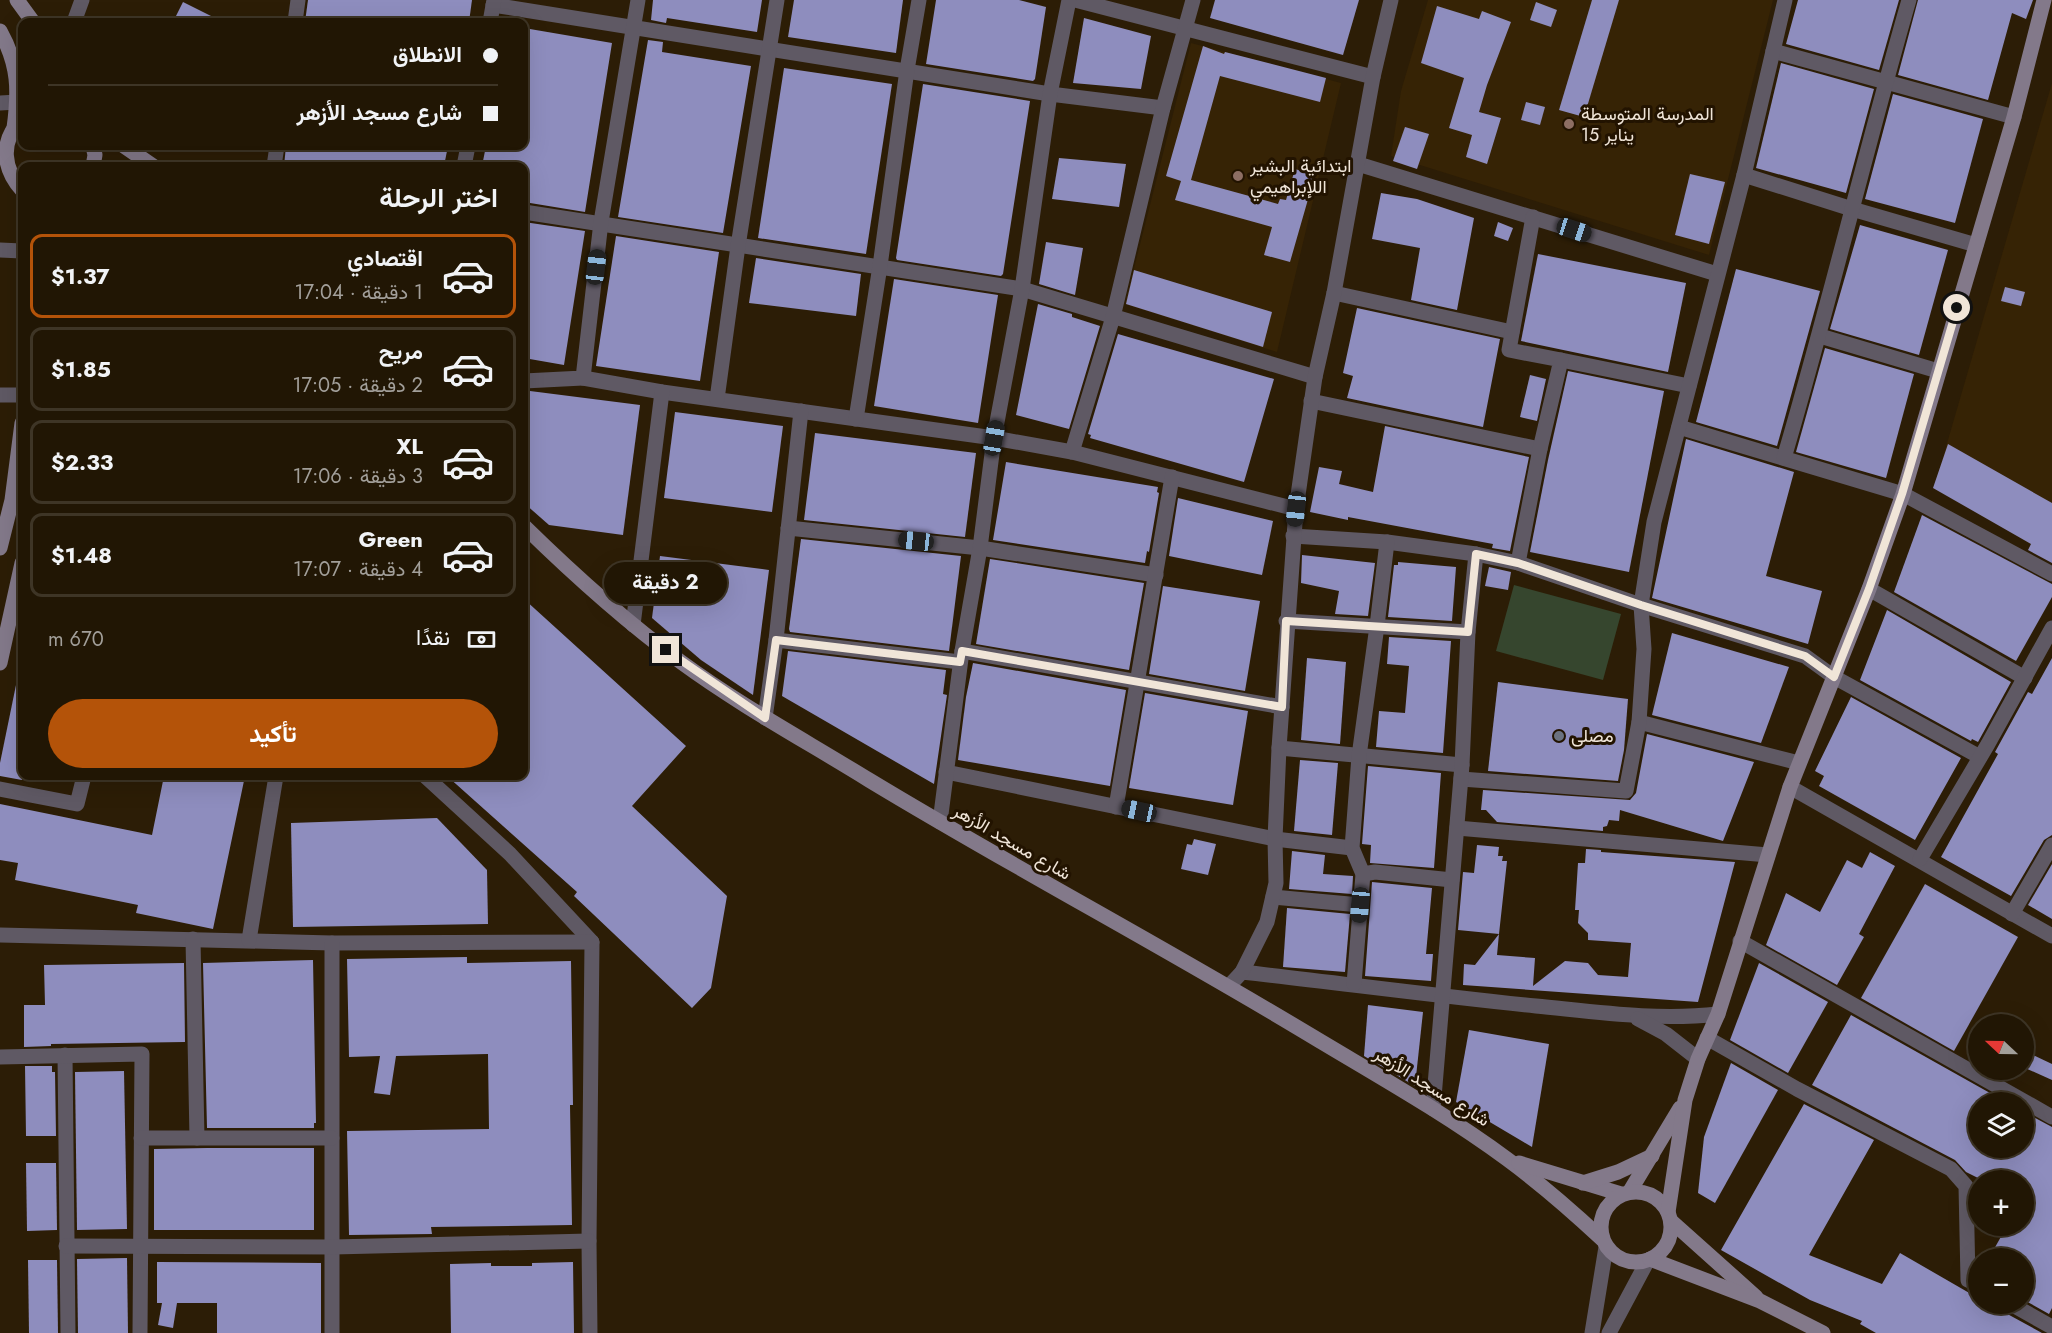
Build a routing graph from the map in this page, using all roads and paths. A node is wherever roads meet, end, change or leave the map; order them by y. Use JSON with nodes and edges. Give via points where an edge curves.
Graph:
{"nodes":[{"id":1,"x":17,"y":0,"type":"edge"},
{"id":2,"x":82,"y":0,"type":"edge"},
{"id":3,"x":298,"y":0,"type":"edge"},
{"id":4,"x":638,"y":0,"type":"edge"},
{"id":5,"x":777,"y":0,"type":"edge"},
{"id":6,"x":919,"y":0,"type":"edge"},
{"id":7,"x":1069,"y":0,"type":"edge"},
{"id":8,"x":1075,"y":0,"type":"edge"},
{"id":9,"x":1193,"y":0,"type":"edge"},
{"id":10,"x":1391,"y":0,"type":"edge"},
{"id":11,"x":1785,"y":0,"type":"edge"},
{"id":12,"x":1909,"y":0,"type":"edge"},
{"id":13,"x":2044,"y":0,"type":"edge"},
{"id":14,"x":494,"y":2,"type":"edge"},
{"id":15,"x":30,"y":18,"type":"edge"},
{"id":16,"x":75,"y":18,"type":"edge"},
{"id":17,"x":296,"y":18,"type":"edge"},
{"id":18,"x":491,"y":18,"type":"edge"},
{"id":19,"x":1184,"y":27,"type":"junction"},
{"id":20,"x":632,"y":28,"type":"junction"},
{"id":21,"x":0,"y":31,"type":"edge"},
{"id":22,"x":769,"y":50,"type":"junction"},
{"id":23,"x":1773,"y":51,"type":"junction"},
{"id":24,"x":907,"y":70,"type":"junction"},
{"id":25,"x":1373,"y":77,"type":"junction"},
{"id":26,"x":1886,"y":82,"type":"junction"},
{"id":27,"x":1050,"y":94,"type":"junction"},
{"id":28,"x":17,"y":102,"type":"junction"},
{"id":29,"x":0,"y":103,"type":"edge"},
{"id":30,"x":1163,"y":108,"type":"junction"},
{"id":31,"x":2014,"y":117,"type":"junction"},
{"id":32,"x":18,"y":124,"type":"edge"},
{"id":33,"x":130,"y":150,"type":"edge"},
{"id":34,"x":147,"y":162,"type":"edge"},
{"id":35,"x":1358,"y":164,"type":"junction"},
{"id":36,"x":1744,"y":175,"type":"junction"},
{"id":37,"x":18,"y":185,"type":"edge"},
{"id":38,"x":1852,"y":209,"type":"junction"},
{"id":39,"x":528,"y":213,"type":"edge"},
{"id":40,"x":1533,"y":217,"type":"junction"},
{"id":41,"x":601,"y":222,"type":"junction"},
{"id":42,"x":1976,"y":245,"type":"junction"},
{"id":43,"x":738,"y":246,"type":"junction"},
{"id":44,"x":0,"y":250,"type":"edge"},
{"id":45,"x":18,"y":251,"type":"edge"},
{"id":46,"x":880,"y":266,"type":"junction"},
{"id":47,"x":1717,"y":274,"type":"junction"},
{"id":48,"x":1022,"y":289,"type":"junction"},
{"id":49,"x":1334,"y":293,"type":"junction"},
{"id":50,"x":1113,"y":317,"type":"junction"},
{"id":51,"x":1512,"y":332,"type":"junction"},
{"id":52,"x":1820,"y":336,"type":"junction"},
{"id":53,"x":1562,"y":360,"type":"junction"},
{"id":54,"x":1938,"y":371,"type":"junction"},
{"id":55,"x":1316,"y":376,"type":"junction"},
{"id":56,"x":583,"y":378,"type":"junction"},
{"id":57,"x":528,"y":381,"type":"edge"},
{"id":58,"x":1689,"y":386,"type":"junction"},
{"id":59,"x":662,"y":392,"type":"junction"},
{"id":60,"x":0,"y":395,"type":"edge"},
{"id":61,"x":18,"y":395,"type":"edge"},
{"id":62,"x":717,"y":399,"type":"junction"},
{"id":63,"x":1311,"y":401,"type":"junction"},
{"id":64,"x":801,"y":411,"type":"junction"},
{"id":65,"x":856,"y":419,"type":"junction"},
{"id":66,"x":1680,"y":427,"type":"junction"},
{"id":67,"x":994,"y":438,"type":"junction"},
{"id":68,"x":1540,"y":448,"type":"junction"},
{"id":69,"x":1072,"y":452,"type":"junction"},
{"id":70,"x":18,"y":454,"type":"edge"},
{"id":71,"x":1784,"y":458,"type":"junction"},
{"id":72,"x":1172,"y":477,"type":"junction"},
{"id":73,"x":1902,"y":494,"type":"junction"},
{"id":74,"x":1296,"y":509,"type":"junction"},
{"id":75,"x":788,"y":528,"type":"junction"},
{"id":76,"x":2,"y":529,"type":"edge"},
{"id":77,"x":528,"y":530,"type":"edge"},
{"id":78,"x":1293,"y":536,"type":"junction"},
{"id":79,"x":1387,"y":542,"type":"junction"},
{"id":80,"x":0,"y":548,"type":"edge"},
{"id":81,"x":980,"y":548,"type":"junction"},
{"id":82,"x":1476,"y":554,"type":"junction"},
{"id":83,"x":1518,"y":563,"type":"junction"},
{"id":84,"x":2052,"y":574,"type":"edge"},
{"id":85,"x":1156,"y":575,"type":"junction"},
{"id":86,"x":1869,"y":589,"type":"junction"},
{"id":87,"x":18,"y":601,"type":"edge"},
{"id":88,"x":1641,"y":605,"type":"junction"},
{"id":89,"x":1286,"y":621,"type":"junction"},
{"id":90,"x":633,"y":625,"type":"junction"},
{"id":91,"x":1377,"y":626,"type":"junction"},
{"id":92,"x":2052,"y":628,"type":"edge"},
{"id":93,"x":1468,"y":632,"type":"junction"},
{"id":94,"x":776,"y":640,"type":"junction"},
{"id":95,"x":961,"y":656,"type":"junction"},
{"id":96,"x":0,"y":663,"type":"edge"},
{"id":97,"x":1834,"y":677,"type":"junction"},
{"id":98,"x":2025,"y":678,"type":"junction"},
{"id":99,"x":1138,"y":682,"type":"junction"},
{"id":100,"x":1282,"y":707,"type":"junction"},
{"id":101,"x":765,"y":718,"type":"junction"},
{"id":102,"x":1639,"y":722,"type":"junction"},
{"id":103,"x":1279,"y":748,"type":"junction"},
{"id":104,"x":1359,"y":756,"type":"junction"},
{"id":105,"x":1980,"y":757,"type":"junction"},
{"id":106,"x":1799,"y":763,"type":"junction"},
{"id":107,"x":946,"y":772,"type":"junction"},
{"id":108,"x":1461,"y":772,"type":"junction"},
{"id":109,"x":83,"y":780,"type":"edge"},
{"id":110,"x":275,"y":780,"type":"edge"},
{"id":111,"x":429,"y":780,"type":"edge"},
{"id":112,"x":1790,"y":787,"type":"junction"},
{"id":113,"x":0,"y":789,"type":"edge"},
{"id":114,"x":1116,"y":807,"type":"junction"},
{"id":115,"x":939,"y":822,"type":"junction"},
{"id":116,"x":1456,"y":828,"type":"junction"},
{"id":117,"x":1275,"y":839,"type":"junction"},
{"id":118,"x":2052,"y":845,"type":"edge"},
{"id":119,"x":1352,"y":848,"type":"junction"},
{"id":120,"x":1768,"y":855,"type":"junction"},
{"id":121,"x":1920,"y":859,"type":"junction"},
{"id":122,"x":1363,"y":874,"type":"junction"},
{"id":123,"x":1452,"y":880,"type":"junction"},
{"id":124,"x":1273,"y":897,"type":"junction"},
{"id":125,"x":1360,"y":905,"type":"junction"},
{"id":126,"x":2012,"y":914,"type":"junction"},
{"id":127,"x":0,"y":934,"type":"edge"},
{"id":128,"x":2052,"y":936,"type":"edge"},
{"id":129,"x":194,"y":939,"type":"junction"},
{"id":130,"x":249,"y":940,"type":"junction"},
{"id":131,"x":592,"y":942,"type":"junction"},
{"id":132,"x":1740,"y":942,"type":"junction"},
{"id":133,"x":332,"y":943,"type":"junction"},
{"id":134,"x":1242,"y":972,"type":"junction"},
{"id":135,"x":1354,"y":984,"type":"junction"},
{"id":136,"x":1229,"y":986,"type":"junction"},
{"id":137,"x":1443,"y":996,"type":"junction"},
{"id":138,"x":1718,"y":1014,"type":"junction"},
{"id":139,"x":1630,"y":1016,"type":"junction"},
{"id":140,"x":1707,"y":1038,"type":"junction"},
{"id":141,"x":65,"y":1055,"type":"junction"},
{"id":142,"x":0,"y":1058,"type":"edge"},
{"id":143,"x":1698,"y":1059,"type":"junction"},
{"id":144,"x":1685,"y":1100,"type":"junction"},
{"id":145,"x":1433,"y":1109,"type":"junction"},
{"id":146,"x":2052,"y":1117,"type":"edge"},
{"id":147,"x":141,"y":1138,"type":"junction"},
{"id":148,"x":196,"y":1138,"type":"junction"},
{"id":149,"x":332,"y":1138,"type":"junction"},
{"id":150,"x":1652,"y":1156,"type":"junction"},
{"id":151,"x":1505,"y":1158,"type":"junction"},
{"id":152,"x":1583,"y":1183,"type":"junction"},
{"id":153,"x":1626,"y":1193,"type":"junction"},
{"id":154,"x":1670,"y":1216,"type":"junction"},
{"id":155,"x":589,"y":1241,"type":"junction"},
{"id":156,"x":1604,"y":1243,"type":"junction"},
{"id":157,"x":66,"y":1246,"type":"junction"},
{"id":158,"x":140,"y":1246,"type":"junction"},
{"id":159,"x":333,"y":1247,"type":"junction"},
{"id":160,"x":1649,"y":1259,"type":"junction"},
{"id":161,"x":1968,"y":1280,"type":"edge"},
{"id":162,"x":1760,"y":1301,"type":"junction"},
{"id":163,"x":2029,"y":1314,"type":"edge"},
{"id":164,"x":2052,"y":1327,"type":"edge"},
{"id":165,"x":68,"y":1333,"type":"edge"},
{"id":166,"x":140,"y":1333,"type":"edge"},
{"id":167,"x":332,"y":1333,"type":"edge"},
{"id":168,"x":590,"y":1333,"type":"edge"},
{"id":169,"x":1592,"y":1333,"type":"edge"},
{"id":170,"x":1609,"y":1333,"type":"edge"},
{"id":171,"x":1823,"y":1333,"type":"edge"}],
"edges":[{"from":1,"to":15,"type":"street"},
{"from":2,"to":16,"type":"street"},
{"from":3,"to":17,"type":"street"},
{"from":4,"to":20,"type":"street"},
{"from":5,"to":22,"type":"street"},
{"from":6,"to":24,"type":"street"},
{"from":7,"to":27,"type":"street"},
{"from":8,"to":19,"type":"street"},
{"from":9,"to":19,"type":"street"},
{"from":10,"to":25,"type":"street"},
{"from":11,"to":23,"type":"street"},
{"from":12,"to":26,"type":"street"},
{"from":13,"to":31,"type":"street"},
{"from":14,"to":18,"type":"street"},
{"from":14,"to":20,"type":"street"},
{"from":19,"to":25,"type":"street"},
{"from":19,"to":30,"type":"street"},
{"from":20,"to":22,"type":"street"},
{"from":20,"to":41,"type":"street"},
{"from":21,"to":28,"type":"street","via":[[15,69]]},
{"from":22,"to":24,"type":"street"},
{"from":22,"to":43,"type":"street"},
{"from":23,"to":26,"type":"street"},
{"from":23,"to":36,"type":"street"},
{"from":24,"to":27,"type":"street"},
{"from":24,"to":46,"type":"street"},
{"from":25,"to":35,"type":"street"},
{"from":26,"to":31,"type":"street"},
{"from":26,"to":38,"type":"street"},
{"from":27,"to":30,"type":"street"},
{"from":27,"to":48,"type":"street"},
{"from":28,"to":29,"type":"street"},
{"from":28,"to":32,"type":"street"},
{"from":30,"to":50,"type":"street"},
{"from":31,"to":42,"type":"street"},
{"from":32,"to":37,"type":"street","via":[[5,154],[7,168]]},
{"from":33,"to":34,"type":"street"},
{"from":35,"to":40,"type":"street"},
{"from":35,"to":49,"type":"street"},
{"from":36,"to":38,"type":"street"},
{"from":36,"to":47,"type":"street"},
{"from":38,"to":42,"type":"street"},
{"from":38,"to":52,"type":"street"},
{"from":39,"to":41,"type":"street"},
{"from":40,"to":47,"type":"street"},
{"from":40,"to":51,"type":"street"},
{"from":41,"to":43,"type":"street"},
{"from":41,"to":56,"type":"street"},
{"from":42,"to":54,"type":"street"},
{"from":43,"to":46,"type":"street"},
{"from":43,"to":62,"type":"street"},
{"from":44,"to":45,"type":"street"},
{"from":46,"to":48,"type":"street"},
{"from":46,"to":65,"type":"street"},
{"from":47,"to":58,"type":"street"},
{"from":48,"to":50,"type":"street"},
{"from":48,"to":67,"type":"street"},
{"from":49,"to":51,"type":"street"},
{"from":49,"to":55,"type":"street"},
{"from":50,"to":55,"type":"street"},
{"from":50,"to":69,"type":"street"},
{"from":51,"to":53,"type":"street","via":[[1509,350]]},
{"from":52,"to":54,"type":"street"},
{"from":52,"to":71,"type":"street"},
{"from":53,"to":58,"type":"street"},
{"from":53,"to":68,"type":"street"},
{"from":54,"to":73,"type":"street"},
{"from":55,"to":63,"type":"street"},
{"from":56,"to":57,"type":"street"},
{"from":56,"to":59,"type":"street"},
{"from":58,"to":66,"type":"street"},
{"from":59,"to":62,"type":"street"},
{"from":59,"to":90,"type":"street"},
{"from":60,"to":61,"type":"street"},
{"from":62,"to":64,"type":"street"},
{"from":63,"to":68,"type":"street"},
{"from":63,"to":74,"type":"street"},
{"from":64,"to":65,"type":"street"},
{"from":64,"to":75,"type":"street"},
{"from":65,"to":67,"type":"street"},
{"from":66,"to":71,"type":"street"},
{"from":66,"to":88,"type":"street","via":[[1654,522]]},
{"from":67,"to":69,"type":"street"},
{"from":67,"to":81,"type":"street"},
{"from":68,"to":83,"type":"street"},
{"from":69,"to":72,"type":"street"},
{"from":70,"to":76,"type":"street","via":[[12,500]]},
{"from":71,"to":73,"type":"street"},
{"from":72,"to":74,"type":"street"},
{"from":72,"to":85,"type":"street"},
{"from":73,"to":84,"type":"street"},
{"from":73,"to":86,"type":"street"},
{"from":74,"to":78,"type":"street"},
{"from":75,"to":81,"type":"street"},
{"from":75,"to":94,"type":"street"},
{"from":76,"to":80,"type":"street"},
{"from":77,"to":90,"type":"street","name":"شارع مسجد الأزهر"},
{"from":78,"to":79,"type":"street"},
{"from":78,"to":89,"type":"street"},
{"from":79,"to":82,"type":"street"},
{"from":79,"to":91,"type":"street"},
{"from":81,"to":85,"type":"street"},
{"from":81,"to":95,"type":"street"},
{"from":82,"to":83,"type":"street"},
{"from":82,"to":93,"type":"street"},
{"from":83,"to":88,"type":"street"},
{"from":85,"to":99,"type":"street"},
{"from":86,"to":97,"type":"street"},
{"from":86,"to":98,"type":"street"},
{"from":87,"to":96,"type":"street"},
{"from":88,"to":97,"type":"street","via":[[1805,656]]},
{"from":88,"to":102,"type":"street","via":[[1644,649]]},
{"from":89,"to":91,"type":"street"},
{"from":89,"to":100,"type":"street"},
{"from":90,"to":101,"type":"street","name":"شارع مسجد الأزهر"},
{"from":91,"to":93,"type":"street"},
{"from":91,"to":104,"type":"street"},
{"from":92,"to":98,"type":"street"},
{"from":93,"to":108,"type":"street"},
{"from":94,"to":95,"type":"street"},
{"from":94,"to":101,"type":"street"},
{"from":95,"to":99,"type":"street"},
{"from":95,"to":107,"type":"street"},
{"from":97,"to":105,"type":"street"},
{"from":97,"to":106,"type":"street"},
{"from":98,"to":105,"type":"street"},
{"from":99,"to":100,"type":"street"},
{"from":99,"to":114,"type":"street"},
{"from":100,"to":103,"type":"street"},
{"from":101,"to":115,"type":"street","name":"شارع مسجد الأزهر"},
{"from":102,"to":106,"type":"street"},
{"from":102,"to":108,"type":"street","via":[[1626,791]]},
{"from":103,"to":104,"type":"street"},
{"from":103,"to":117,"type":"street"},
{"from":104,"to":108,"type":"street"},
{"from":104,"to":119,"type":"street"},
{"from":105,"to":121,"type":"street"},
{"from":106,"to":112,"type":"street"},
{"from":107,"to":114,"type":"street"},
{"from":107,"to":115,"type":"street"},
{"from":108,"to":116,"type":"street"},
{"from":109,"to":113,"type":"street","via":[[77,804]]},
{"from":110,"to":130,"type":"street"},
{"from":111,"to":131,"type":"street","via":[[510,854]]},
{"from":112,"to":120,"type":"street"},
{"from":112,"to":121,"type":"street"},
{"from":114,"to":117,"type":"street"},
{"from":115,"to":136,"type":"street","name":"شارع مسجد الأزهر"},
{"from":116,"to":120,"type":"street"},
{"from":116,"to":123,"type":"street"},
{"from":117,"to":119,"type":"street"},
{"from":117,"to":124,"type":"street"},
{"from":118,"to":126,"type":"street"},
{"from":119,"to":122,"type":"street"},
{"from":120,"to":132,"type":"street"},
{"from":121,"to":126,"type":"street"},
{"from":122,"to":123,"type":"street"},
{"from":122,"to":125,"type":"street"},
{"from":123,"to":137,"type":"street"},
{"from":124,"to":125,"type":"street"},
{"from":124,"to":134,"type":"street","via":[[1267,922]]},
{"from":125,"to":135,"type":"street"},
{"from":126,"to":128,"type":"street"},
{"from":127,"to":129,"type":"street"},
{"from":129,"to":130,"type":"street"},
{"from":129,"to":148,"type":"street"},
{"from":130,"to":133,"type":"street"},
{"from":131,"to":133,"type":"street"},
{"from":131,"to":155,"type":"street"},
{"from":132,"to":138,"type":"street"},
{"from":132,"to":146,"type":"street"},
{"from":133,"to":149,"type":"street"},
{"from":134,"to":135,"type":"street"},
{"from":134,"to":136,"type":"street"},
{"from":135,"to":137,"type":"street"},
{"from":136,"to":145,"type":"street","name":"شارع مسجد الأزهر"},
{"from":137,"to":139,"type":"street"},
{"from":137,"to":145,"type":"street"},
{"from":138,"to":139,"type":"street"},
{"from":138,"to":140,"type":"street"},
{"from":139,"to":143,"type":"street","via":[[1666,1034]]},
{"from":140,"to":143,"type":"street"},
{"from":140,"to":161,"type":"street","via":[[1951,1169],[1966,1186]]},
{"from":141,"to":142,"type":"street"},
{"from":141,"to":147,"type":"street","via":[[142,1054]]},
{"from":141,"to":157,"type":"street"},
{"from":143,"to":144,"type":"street"},
{"from":144,"to":150,"type":"street"},
{"from":144,"to":154,"type":"street"},
{"from":145,"to":151,"type":"street","name":"شارع مسجد الأزهر"},
{"from":147,"to":148,"type":"street"},
{"from":147,"to":158,"type":"street"},
{"from":148,"to":149,"type":"street"},
{"from":149,"to":159,"type":"street"},
{"from":150,"to":152,"type":"street"},
{"from":150,"to":153,"type":"street"},
{"from":151,"to":152,"type":"street","name":"شارع مسجد الأزهر"},
{"from":151,"to":156,"type":"street","name":"شارع مسجد الأزهر","via":[[1547,1190]]},
{"from":152,"to":153,"type":"street","name":"شارع مسجد الأزهر"},
{"from":153,"to":154,"type":"street","via":[[1650,1194],[1659,1199]]},
{"from":153,"to":156,"type":"street","via":[[1613,1199],[1603,1213]]},
{"from":154,"to":160,"type":"street","via":[[1667,1245]]},
{"from":154,"to":162,"type":"street"},
{"from":155,"to":159,"type":"street"},
{"from":155,"to":168,"type":"street"},
{"from":156,"to":160,"type":"street","via":[[1623,1260]]},
{"from":156,"to":169,"type":"street"},
{"from":157,"to":158,"type":"street"},
{"from":157,"to":165,"type":"street"},
{"from":158,"to":159,"type":"street"},
{"from":158,"to":166,"type":"street"},
{"from":159,"to":167,"type":"street"},
{"from":160,"to":162,"type":"street"},
{"from":160,"to":170,"type":"street"},
{"from":162,"to":171,"type":"street"},
{"from":163,"to":164,"type":"street"}]}
